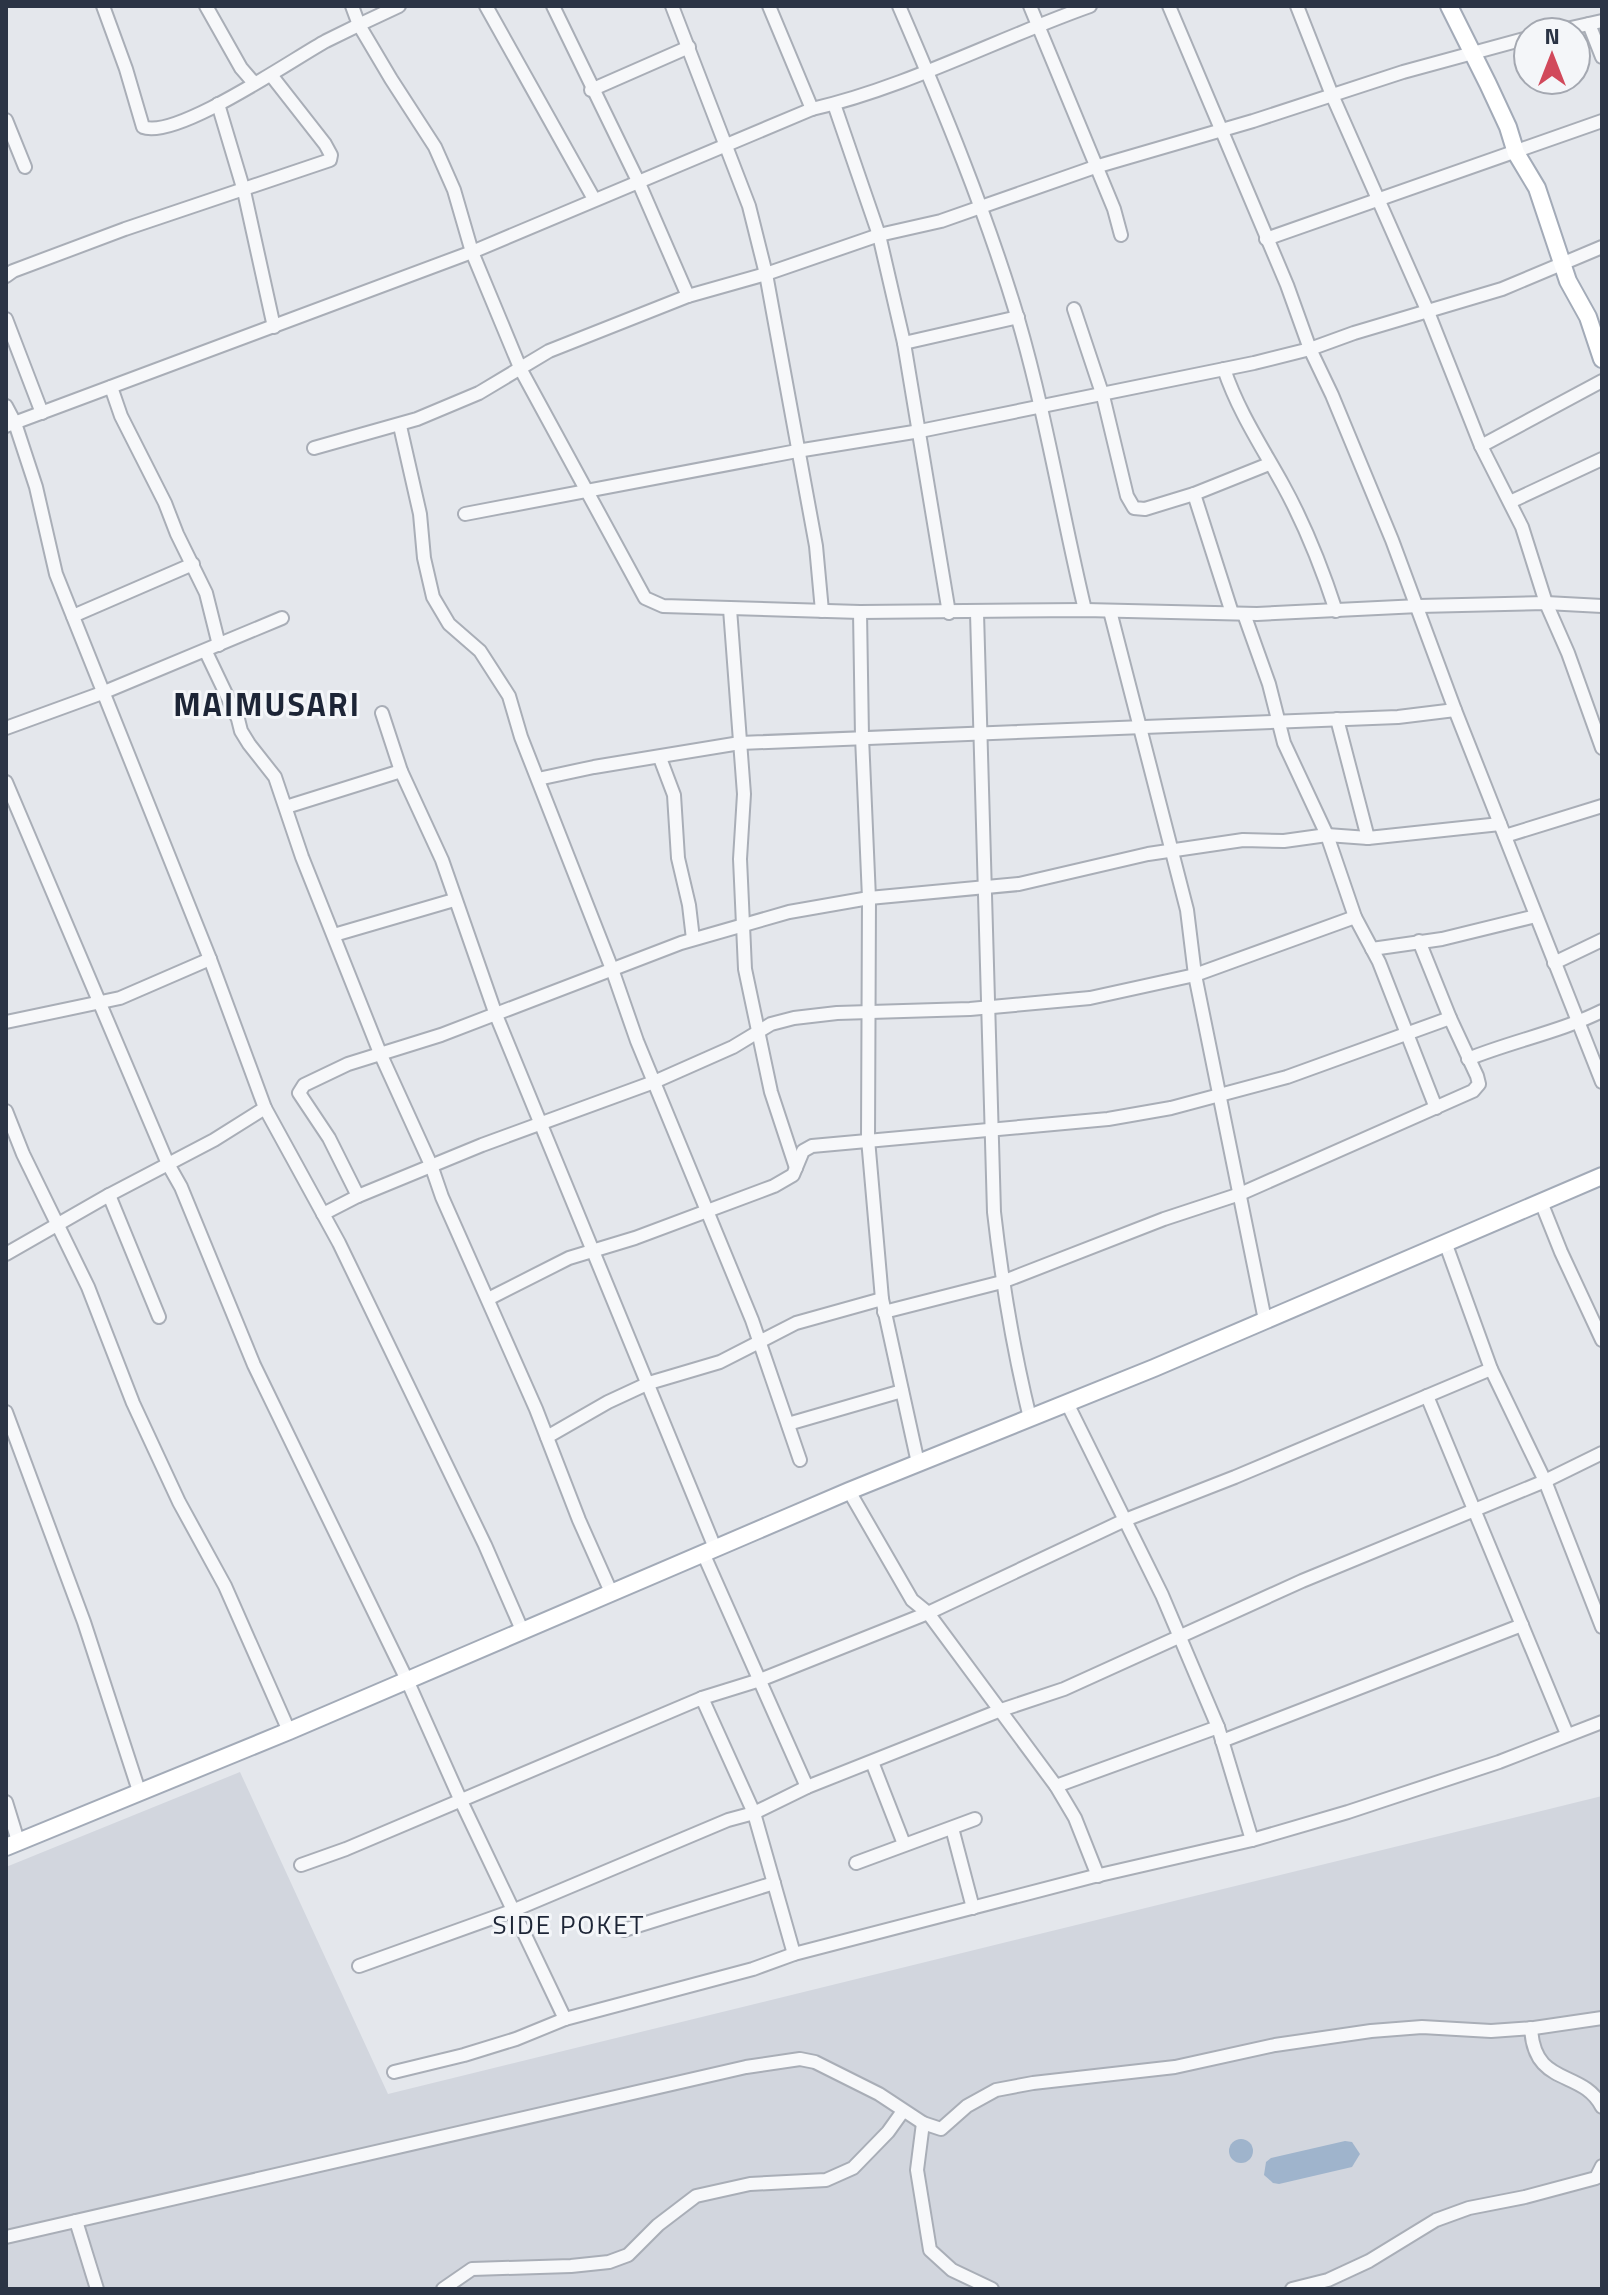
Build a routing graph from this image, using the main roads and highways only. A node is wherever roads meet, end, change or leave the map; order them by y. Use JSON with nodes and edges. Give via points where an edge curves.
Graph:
{"nodes":[{"id":1,"x":1449,"y":6,"type":"edge"},
{"id":2,"x":1596,"y":324,"type":"edge"},
{"id":3,"x":1602,"y":359,"type":"edge"},
{"id":4,"x":1602,"y":1176,"type":"edge"},
{"id":5,"x":12,"y":1844,"type":"edge"}],
"edges":[{"from":1,"to":2,"type":"main road","via":[[1537,188],[1568,281]]},
{"from":2,"to":3,"type":"main road"},
{"from":4,"to":5,"type":"main road"}]}
